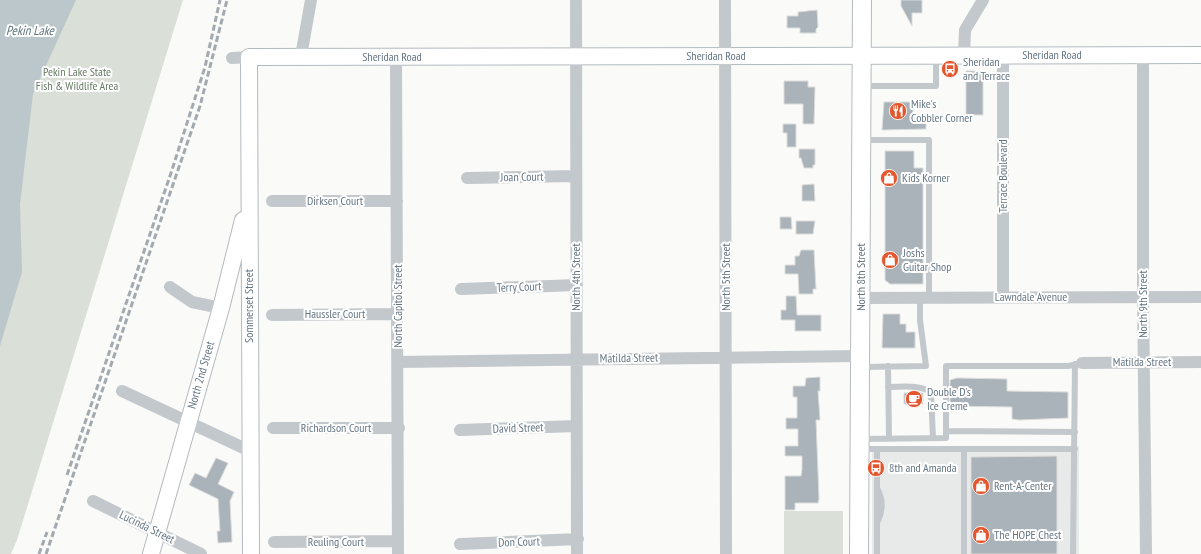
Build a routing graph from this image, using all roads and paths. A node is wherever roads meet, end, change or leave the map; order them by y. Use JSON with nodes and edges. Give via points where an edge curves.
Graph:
{"nodes":[{"id":1,"x":311,"y":0,"type":"edge"},
{"id":2,"x":576,"y":0,"type":"edge"},
{"id":3,"x":725,"y":0,"type":"edge"},
{"id":4,"x":862,"y":0,"type":"edge"},
{"id":5,"x":983,"y":0,"type":"edge"},
{"id":6,"x":1143,"y":55,"type":"junction"},
{"id":7,"x":1201,"y":55,"type":"edge"},
{"id":8,"x":301,"y":56,"type":"junction"},
{"id":9,"x":576,"y":56,"type":"junction"},
{"id":10,"x":725,"y":56,"type":"junction"},
{"id":11,"x":936,"y":56,"type":"junction"},
{"id":12,"x":964,"y":56,"type":"junction"},
{"id":13,"x":1003,"y":56,"type":"junction"},
{"id":14,"x":249,"y":57,"type":"junction"},
{"id":15,"x":396,"y":57,"type":"junction"},
{"id":16,"x":862,"y":57,"type":"junction"},
{"id":17,"x":232,"y":58,"type":"dead end"},
{"id":18,"x":862,"y":86,"type":"junction"},
{"id":19,"x":862,"y":140,"type":"junction"},
{"id":20,"x":576,"y":176,"type":"junction"},
{"id":21,"x":467,"y":178,"type":"dead end"},
{"id":22,"x":249,"y":196,"type":"junction"},
{"id":23,"x":272,"y":201,"type":"dead end"},
{"id":24,"x":397,"y":201,"type":"junction"},
{"id":25,"x":576,"y":285,"type":"junction"},
{"id":26,"x":170,"y":287,"type":"dead end"},
{"id":27,"x":461,"y":289,"type":"dead end"},
{"id":28,"x":925,"y":297,"type":"junction"},
{"id":29,"x":1003,"y":297,"type":"junction"},
{"id":30,"x":1143,"y":297,"type":"junction"},
{"id":31,"x":1201,"y":297,"type":"edge"},
{"id":32,"x":861,"y":298,"type":"junction"},
{"id":33,"x":221,"y":308,"type":"junction"},
{"id":34,"x":272,"y":314,"type":"dead end"},
{"id":35,"x":398,"y":314,"type":"junction"},
{"id":36,"x":726,"y":357,"type":"junction"},
{"id":37,"x":576,"y":359,"type":"junction"},
{"id":38,"x":861,"y":361,"type":"junction"},
{"id":39,"x":398,"y":362,"type":"junction"},
{"id":40,"x":1143,"y":362,"type":"junction"},
{"id":41,"x":1201,"y":362,"type":"edge"},
{"id":42,"x":1078,"y":363,"type":"junction"},
{"id":43,"x":888,"y":366,"type":"junction"},
{"id":44,"x":888,"y":387,"type":"junction"},
{"id":45,"x":122,"y":391,"type":"dead end"},
{"id":46,"x":188,"y":423,"type":"junction"},
{"id":47,"x":577,"y":426,"type":"junction"},
{"id":48,"x":273,"y":428,"type":"dead end"},
{"id":49,"x":399,"y":428,"type":"junction"},
{"id":50,"x":460,"y":430,"type":"dead end"},
{"id":51,"x":946,"y":431,"type":"junction"},
{"id":52,"x":1075,"y":432,"type":"junction"},
{"id":53,"x":888,"y":438,"type":"junction"},
{"id":54,"x":933,"y":438,"type":"junction"},
{"id":55,"x":866,"y":445,"type":"junction"},
{"id":56,"x":964,"y":448,"type":"junction"},
{"id":57,"x":1075,"y":449,"type":"junction"},
{"id":58,"x":250,"y":451,"type":"junction"},
{"id":59,"x":93,"y":501,"type":"dead end"},
{"id":60,"x":870,"y":525,"type":"junction"},
{"id":61,"x":157,"y":532,"type":"junction"},
{"id":62,"x":578,"y":539,"type":"junction"},
{"id":63,"x":398,"y":541,"type":"junction"},
{"id":64,"x":274,"y":542,"type":"dead end"},
{"id":65,"x":460,"y":544,"type":"dead end"},
{"id":66,"x":869,"y":550,"type":"edge"},
{"id":67,"x":151,"y":554,"type":"edge"},
{"id":68,"x":201,"y":554,"type":"edge"},
{"id":69,"x":251,"y":554,"type":"edge"},
{"id":70,"x":398,"y":554,"type":"edge"},
{"id":71,"x":578,"y":554,"type":"edge"},
{"id":72,"x":726,"y":554,"type":"edge"},
{"id":73,"x":964,"y":554,"type":"edge"},
{"id":74,"x":1073,"y":554,"type":"edge"},
{"id":75,"x":1146,"y":554,"type":"edge"}],
"edges":[{"from":1,"to":8,"type":"street"},
{"from":2,"to":9,"type":"street","name":"North 4th Street"},
{"from":3,"to":10,"type":"street","name":"North 5th Street"},
{"from":4,"to":16,"type":"main road","name":"North 8th Street"},
{"from":5,"to":12,"type":"street","via":[[965,30]]},
{"from":6,"to":7,"type":"main road","name":"Sheridan Road"},
{"from":6,"to":13,"type":"main road","name":"Sheridan Road"},
{"from":6,"to":30,"type":"street","name":"North 9th Street"},
{"from":8,"to":14,"type":"main road","name":"Sheridan Road"},
{"from":8,"to":15,"type":"main road","name":"Sheridan Road"},
{"from":9,"to":10,"type":"main road","name":"Sheridan Road"},
{"from":9,"to":15,"type":"main road","name":"Sheridan Road"},
{"from":9,"to":20,"type":"street","name":"North 4th Street"},
{"from":10,"to":16,"type":"main road","name":"Sheridan Road"},
{"from":10,"to":36,"type":"street","name":"North 5th Street"},
{"from":11,"to":12,"type":"main road","name":"Sheridan Road"},
{"from":11,"to":16,"type":"main road","name":"Sheridan Road"},
{"from":11,"to":18,"type":"lane","via":[[936,86]]},
{"from":12,"to":13,"type":"main road","name":"Sheridan Road"},
{"from":13,"to":29,"type":"street","name":"Terrace Boulevard"},
{"from":14,"to":17,"type":"street","name":"Sheridan Road"},
{"from":14,"to":22,"type":"main road","name":"Sommerset Street"},
{"from":15,"to":24,"type":"street","name":"North Capitol Street"},
{"from":16,"to":18,"type":"main road","name":"North 8th Street"},
{"from":18,"to":19,"type":"main road","name":"North 8th Street"},
{"from":19,"to":28,"type":"lane","via":[[928,140]]},
{"from":19,"to":32,"type":"main road","name":"North 8th Street"},
{"from":20,"to":21,"type":"street","name":"Joan Court"},
{"from":20,"to":25,"type":"street","name":"North 4th Street"},
{"from":22,"to":33,"type":"main road","name":"North 2nd Street"},
{"from":22,"to":58,"type":"main road","name":"Sommerset Street"},
{"from":23,"to":24,"type":"street","name":"Dirksen Court"},
{"from":24,"to":35,"type":"street","name":"North Capitol Street"},
{"from":25,"to":27,"type":"street","name":"Terry Court"},
{"from":25,"to":37,"type":"street","name":"North 4th Street"},
{"from":26,"to":33,"type":"street","via":[[192,302]]},
{"from":28,"to":29,"type":"street","name":"Lawndale Avenue"},
{"from":28,"to":32,"type":"street","name":"Lawndale Avenue"},
{"from":28,"to":43,"type":"lane","via":[[920,320],[926,366]]},
{"from":29,"to":30,"type":"street","name":"Lawndale Avenue"},
{"from":30,"to":31,"type":"street","name":"Lawndale Avenue"},
{"from":30,"to":40,"type":"street","name":"North 9th Street"},
{"from":32,"to":38,"type":"main road","name":"North 8th Street"},
{"from":33,"to":46,"type":"main road","name":"North 2nd Street"},
{"from":34,"to":35,"type":"street","name":"Haussler Court"},
{"from":35,"to":39,"type":"street","name":"North Capitol Street"},
{"from":36,"to":37,"type":"street","name":"Matilda Street"},
{"from":36,"to":38,"type":"street","name":"Matilda Street"},
{"from":36,"to":72,"type":"street","name":"North 5th Street"},
{"from":37,"to":39,"type":"street","name":"Matilda Street"},
{"from":37,"to":47,"type":"street","name":"North 4th Street"},
{"from":38,"to":43,"type":"lane"},
{"from":38,"to":55,"type":"main road","name":"North 8th Street"},
{"from":39,"to":49,"type":"street","name":"North Capitol Street"},
{"from":40,"to":41,"type":"street","name":"Matilda Street"},
{"from":40,"to":42,"type":"street","name":"Matilda Street"},
{"from":40,"to":75,"type":"street","name":"North 9th Street"},
{"from":42,"to":51,"type":"lane","via":[[1068,366],[946,366]]},
{"from":42,"to":52,"type":"lane"},
{"from":43,"to":44,"type":"lane"},
{"from":44,"to":53,"type":"lane"},
{"from":44,"to":54,"type":"lane","via":[[920,388],[932,393]]},
{"from":45,"to":46,"type":"street"},
{"from":46,"to":58,"type":"street"},
{"from":46,"to":61,"type":"main road","name":"North 2nd Street"},
{"from":47,"to":50,"type":"street","name":"David Street"},
{"from":47,"to":62,"type":"street","name":"North 4th Street"},
{"from":48,"to":49,"type":"street","name":"Richardson Court"},
{"from":49,"to":63,"type":"street","name":"North Capitol Street"},
{"from":51,"to":52,"type":"lane"},
{"from":51,"to":54,"type":"lane","via":[[946,438]]},
{"from":52,"to":57,"type":"lane"},
{"from":53,"to":54,"type":"lane"},
{"from":53,"to":55,"type":"lane"},
{"from":55,"to":56,"type":"lane"},
{"from":55,"to":60,"type":"main road","name":"North 8th Street"},
{"from":55,"to":60,"type":"lane","via":[[877,488]]},
{"from":56,"to":57,"type":"lane"},
{"from":56,"to":73,"type":"lane"},
{"from":57,"to":74,"type":"lane"},
{"from":58,"to":69,"type":"main road","name":"Sommerset Street"},
{"from":59,"to":61,"type":"street","name":"Lucinda Street"},
{"from":60,"to":66,"type":"main road","name":"North 8th Street"},
{"from":61,"to":67,"type":"main road","name":"North 2nd Street"},
{"from":61,"to":68,"type":"street","name":"Lucinda Street"},
{"from":62,"to":65,"type":"street","name":"Don Court"},
{"from":62,"to":71,"type":"street","name":"North 4th Street"},
{"from":63,"to":64,"type":"street","name":"Reuling Court"},
{"from":63,"to":70,"type":"street","name":"North Capitol Street"}]}
